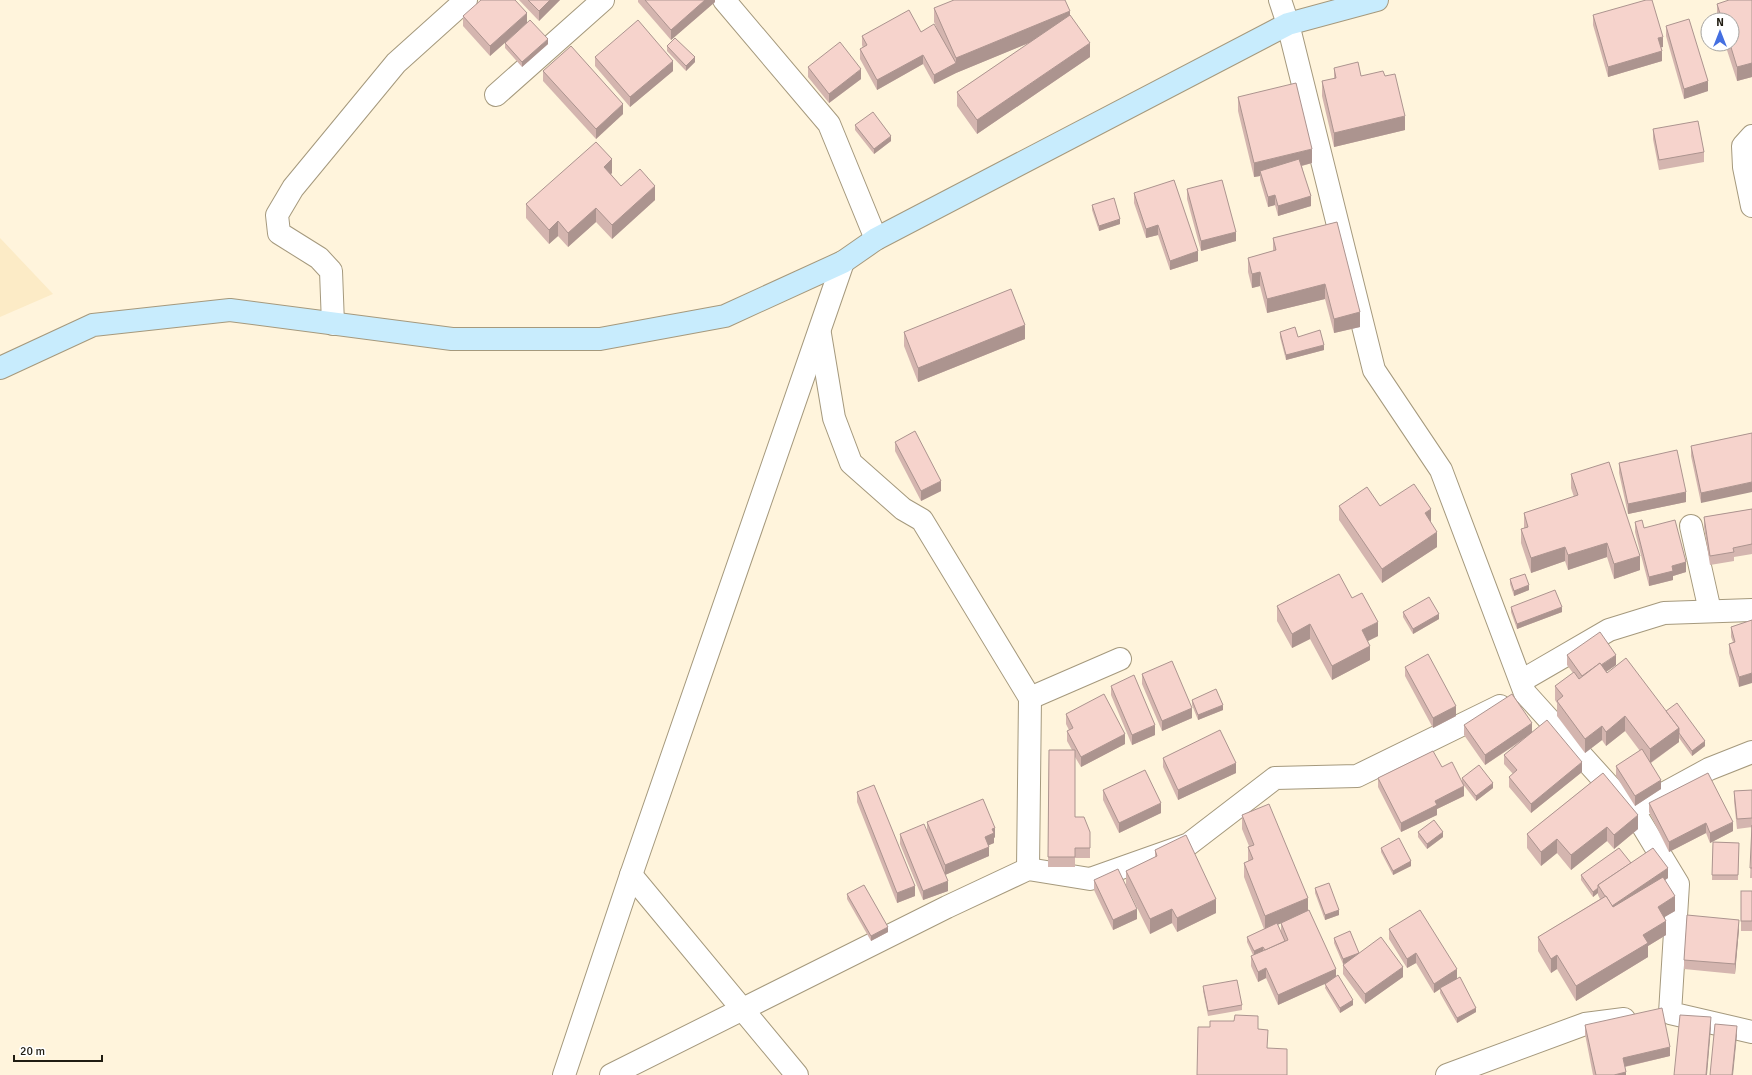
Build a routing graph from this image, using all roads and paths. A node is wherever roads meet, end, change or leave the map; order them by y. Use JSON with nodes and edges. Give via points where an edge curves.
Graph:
{"nodes":[{"id":1,"x":466,"y":0,"type":"edge"},
{"id":2,"x":603,"y":0,"type":"edge"},
{"id":3,"x":724,"y":0,"type":"edge"},
{"id":4,"x":1280,"y":0,"type":"edge"},
{"id":5,"x":1377,"y":0,"type":"edge"},
{"id":6,"x":1288,"y":24,"type":"junction"},
{"id":7,"x":496,"y":95,"type":"dead end"},
{"id":8,"x":1752,"y":136,"type":"edge"},
{"id":9,"x":1752,"y":206,"type":"edge"},
{"id":10,"x":876,"y":239,"type":"junction"},
{"id":11,"x":843,"y":262,"type":"junction"},
{"id":12,"x":333,"y":324,"type":"junction"},
{"id":13,"x":820,"y":332,"type":"junction"},
{"id":14,"x":0,"y":368,"type":"edge"},
{"id":15,"x":1690,"y":526,"type":"dead end"},
{"id":16,"x":1752,"y":610,"type":"edge"},
{"id":17,"x":1710,"y":611,"type":"junction"},
{"id":18,"x":1120,"y":659,"type":"dead end"},
{"id":19,"x":1523,"y":687,"type":"junction"},
{"id":20,"x":1030,"y":698,"type":"junction"},
{"id":21,"x":1752,"y":752,"type":"edge"},
{"id":22,"x":1632,"y":811,"type":"junction"},
{"id":23,"x":1028,"y":869,"type":"junction"},
{"id":24,"x":631,"y":875,"type":"junction"},
{"id":25,"x":743,"y":1009,"type":"junction"},
{"id":26,"x":1670,"y":1013,"type":"junction"},
{"id":27,"x":1752,"y":1032,"type":"edge"},
{"id":28,"x":564,"y":1075,"type":"edge"},
{"id":29,"x":611,"y":1075,"type":"edge"},
{"id":30,"x":797,"y":1075,"type":"edge"},
{"id":31,"x":1447,"y":1075,"type":"edge"}],
"edges":[{"from":1,"to":12,"type":"street","via":[[396,63],[293,188],[277,214],[279,233],[319,258],[331,271]]},
{"from":2,"to":7,"type":"street"},
{"from":3,"to":10,"type":"street","via":[[829,124]]},
{"from":4,"to":6,"type":"street"},
{"from":5,"to":6,"type":"street"},
{"from":6,"to":10,"type":"street"},
{"from":6,"to":19,"type":"street","via":[[1374,370],[1441,470]]},
{"from":8,"to":9,"type":"street","via":[[1743,146],[1744,167]]},
{"from":10,"to":11,"type":"street"},
{"from":11,"to":12,"type":"street","via":[[725,316],[600,339],[452,339]]},
{"from":11,"to":13,"type":"street"},
{"from":12,"to":14,"type":"street","via":[[230,310],[93,325]]},
{"from":13,"to":20,"type":"street","via":[[834,418],[851,463],[903,509],[922,520]]},
{"from":13,"to":24,"type":"street"},
{"from":15,"to":17,"type":"street"},
{"from":16,"to":17,"type":"street"},
{"from":17,"to":19,"type":"street","via":[[1664,613],[1610,630]]},
{"from":18,"to":20,"type":"street"},
{"from":19,"to":22,"type":"street"},
{"from":19,"to":23,"type":"street","via":[[1357,776],[1275,778],[1190,844],[1090,879]]},
{"from":20,"to":23,"type":"street"},
{"from":21,"to":22,"type":"street","via":[[1709,769]]},
{"from":22,"to":26,"type":"street","via":[[1678,884]]},
{"from":23,"to":25,"type":"street"},
{"from":24,"to":25,"type":"street"},
{"from":24,"to":28,"type":"street"},
{"from":25,"to":29,"type":"street"},
{"from":25,"to":30,"type":"street"},
{"from":26,"to":27,"type":"street"},
{"from":26,"to":31,"type":"street","via":[[1585,1024]]}]}
